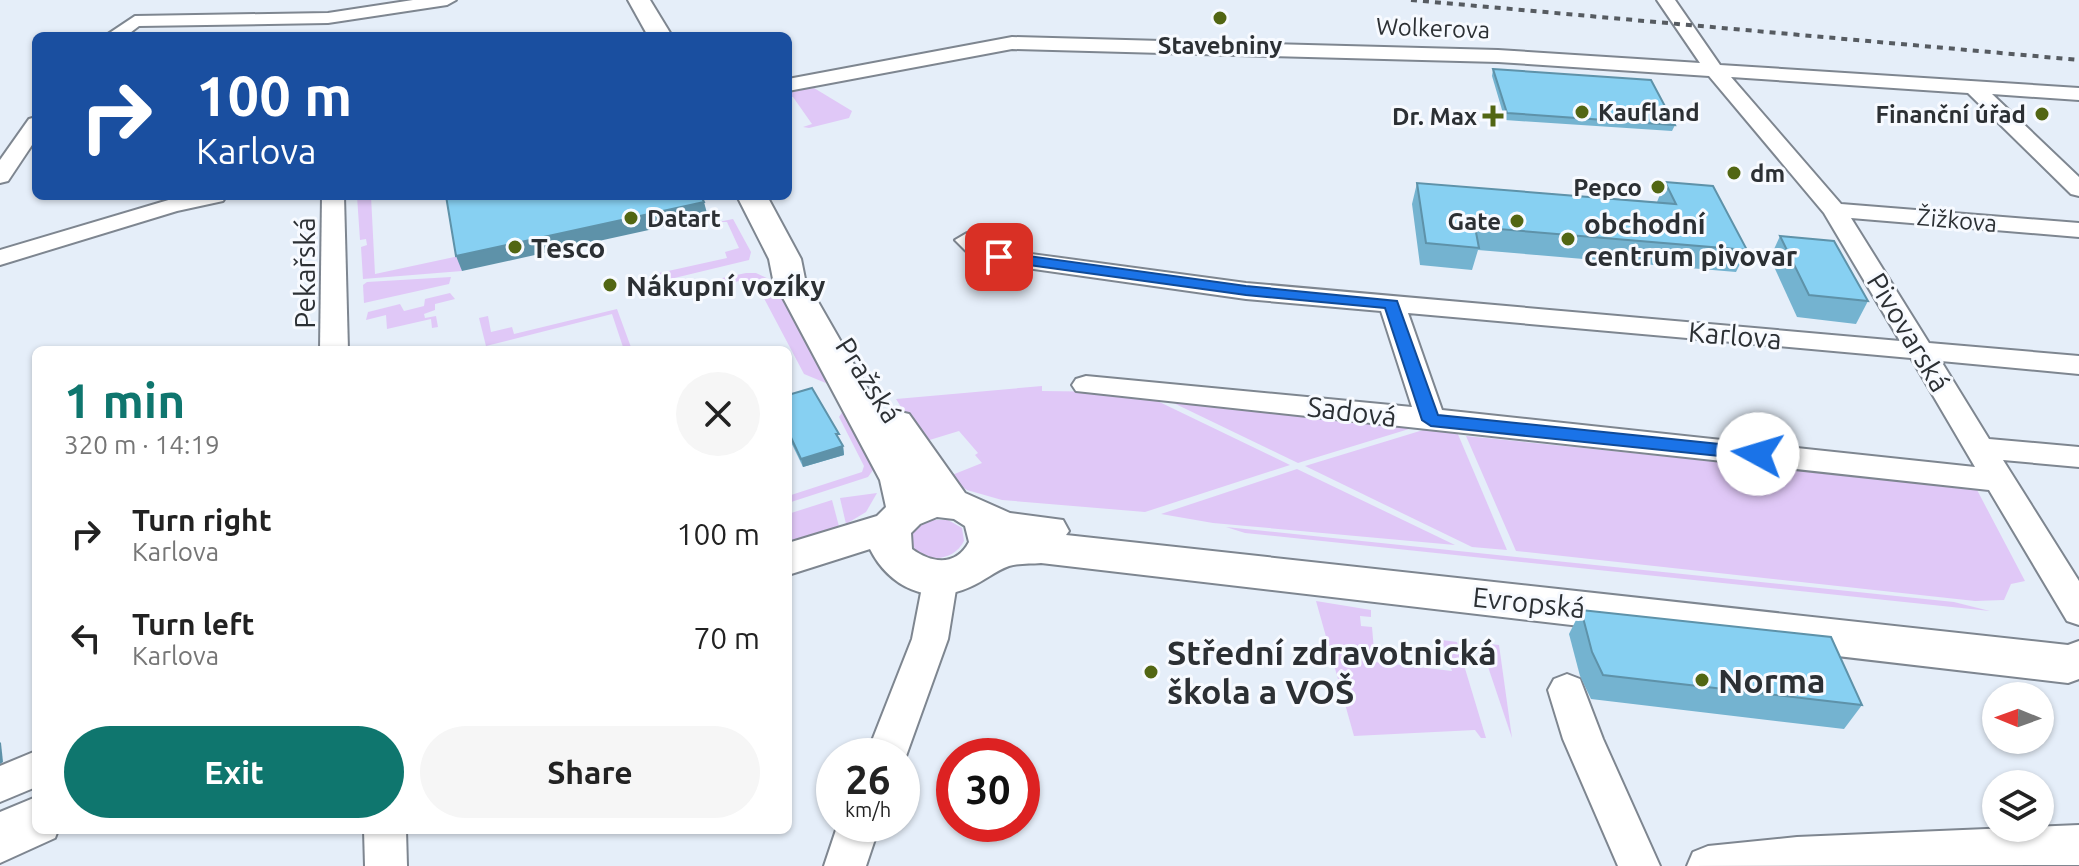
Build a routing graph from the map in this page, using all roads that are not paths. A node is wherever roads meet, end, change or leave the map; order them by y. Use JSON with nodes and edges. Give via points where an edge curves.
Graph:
{"nodes":[{"id":1,"x":447,"y":0,"type":"edge"},
{"id":2,"x":639,"y":0,"type":"edge"},
{"id":3,"x":1666,"y":0,"type":"edge"},
{"id":4,"x":410,"y":3,"type":"edge"},
{"id":5,"x":328,"y":27,"type":"edge"},
{"id":6,"x":120,"y":32,"type":"edge"},
{"id":7,"x":658,"y":32,"type":"edge"},
{"id":8,"x":1715,"y":71,"type":"junction"},
{"id":9,"x":792,"y":84,"type":"edge"},
{"id":10,"x":1973,"y":87,"type":"junction"},
{"id":11,"x":2079,"y":94,"type":"edge"},
{"id":12,"x":32,"y":129,"type":"edge"},
{"id":13,"x":0,"y":176,"type":"edge"},
{"id":14,"x":2079,"y":189,"type":"edge"},
{"id":15,"x":196,"y":200,"type":"edge"},
{"id":16,"x":333,"y":200,"type":"edge"},
{"id":17,"x":754,"y":200,"type":"edge"},
{"id":18,"x":1834,"y":210,"type":"junction"},
{"id":19,"x":2079,"y":230,"type":"edge"},
{"id":20,"x":967,"y":240,"type":"dead end"},
{"id":21,"x":0,"y":258,"type":"edge"},
{"id":22,"x":785,"y":259,"type":"junction"},
{"id":23,"x":1392,"y":304,"type":"junction"},
{"id":24,"x":334,"y":346,"type":"edge"},
{"id":25,"x":1919,"y":348,"type":"junction"},
{"id":26,"x":2079,"y":365,"type":"edge"},
{"id":27,"x":1086,"y":385,"type":"dead end"},
{"id":28,"x":1431,"y":420,"type":"junction"},
{"id":29,"x":1980,"y":448,"type":"junction"},
{"id":30,"x":2079,"y":457,"type":"edge"},
{"id":31,"x":1999,"y":480,"type":"junction"},
{"id":32,"x":966,"y":510,"type":"junction"},
{"id":33,"x":897,"y":533,"type":"junction"},
{"id":34,"x":793,"y":559,"type":"edge"},
{"id":35,"x":980,"y":560,"type":"junction"},
{"id":36,"x":941,"y":577,"type":"junction"},
{"id":37,"x":2079,"y":611,"type":"edge"},
{"id":38,"x":2079,"y":647,"type":"edge"},
{"id":39,"x":2079,"y":660,"type":"edge"},
{"id":40,"x":1567,"y":690,"type":"dead end"},
{"id":41,"x":893,"y":738,"type":"edge"},
{"id":42,"x":32,"y":771,"type":"edge"},
{"id":43,"x":0,"y":784,"type":"edge"},
{"id":44,"x":32,"y":823,"type":"edge"},
{"id":45,"x":385,"y":834,"type":"edge"},
{"id":46,"x":0,"y":838,"type":"edge"},
{"id":47,"x":853,"y":842,"type":"edge"},
{"id":48,"x":2079,"y":845,"type":"edge"},
{"id":49,"x":386,"y":866,"type":"edge"},
{"id":50,"x":845,"y":866,"type":"edge"},
{"id":51,"x":1639,"y":866,"type":"edge"},
{"id":52,"x":1708,"y":866,"type":"edge"}],
"edges":[{"from":1,"to":4,"type":"street"},
{"from":2,"to":7,"type":"main road"},
{"from":3,"to":8,"type":"street","name":"Pivovarská"},
{"from":4,"to":5,"type":"street"},
{"from":5,"to":6,"type":"street","via":[[135,21]]},
{"from":8,"to":9,"type":"street","name":"Wolkerova","via":[[1498,56],[1012,43]]},
{"from":8,"to":10,"type":"street","name":"Wolkerova"},
{"from":8,"to":18,"type":"street","name":"Pivovarská"},
{"from":10,"to":11,"type":"street","name":"Wolkerova"},
{"from":10,"to":14,"type":"street"},
{"from":12,"to":13,"type":"street"},
{"from":15,"to":21,"type":"street"},
{"from":16,"to":24,"type":"street","name":"Pekařská"},
{"from":17,"to":22,"type":"main road","name":"Pražská"},
{"from":18,"to":19,"type":"street","name":"Žižkova"},
{"from":18,"to":25,"type":"street","name":"Pivovarská"},
{"from":20,"to":23,"type":"street","name":"Karlova","via":[[980,251],[1031,262]]},
{"from":22,"to":32,"type":"main road","name":"Pražská","via":[[802,274],[926,472]]},
{"from":22,"to":33,"type":"main road","name":"Pražská","via":[[789,279],[900,480]]},
{"from":23,"to":25,"type":"street","name":"Karlova","via":[[1889,350]]},
{"from":23,"to":28,"type":"street"},
{"from":25,"to":26,"type":"street","name":"Karlova"},
{"from":25,"to":29,"type":"street","name":"Pivovarská"},
{"from":27,"to":28,"type":"street","name":"Sadová"},
{"from":28,"to":31,"type":"street","name":"Sadová"},
{"from":29,"to":30,"type":"street"},
{"from":29,"to":31,"type":"street","name":"Pivovarská"},
{"from":31,"to":37,"type":"street","name":"Pivovarská"},
{"from":32,"to":33,"type":"main road","via":[[921,506]]},
{"from":32,"to":35,"type":"main road","via":[[990,538]]},
{"from":32,"to":38,"type":"main road","name":"Evropská","via":[[1014,529],[1162,537],[1340,562],[2043,638]]},
{"from":33,"to":34,"type":"main road","via":[[851,557]]},
{"from":33,"to":36,"type":"main road","via":[[910,572]]},
{"from":35,"to":36,"type":"main road","via":[[970,569]]},
{"from":35,"to":39,"type":"main road","name":"Evropská","via":[[1011,549],[1041,548],[2068,664]]},
{"from":36,"to":41,"type":"street","via":[[930,639]]},
{"from":40,"to":51,"type":"street"},
{"from":42,"to":43,"type":"street"},
{"from":44,"to":46,"type":"main road"},
{"from":45,"to":49,"type":"street"},
{"from":47,"to":50,"type":"street"},
{"from":48,"to":52,"type":"street"}]}
